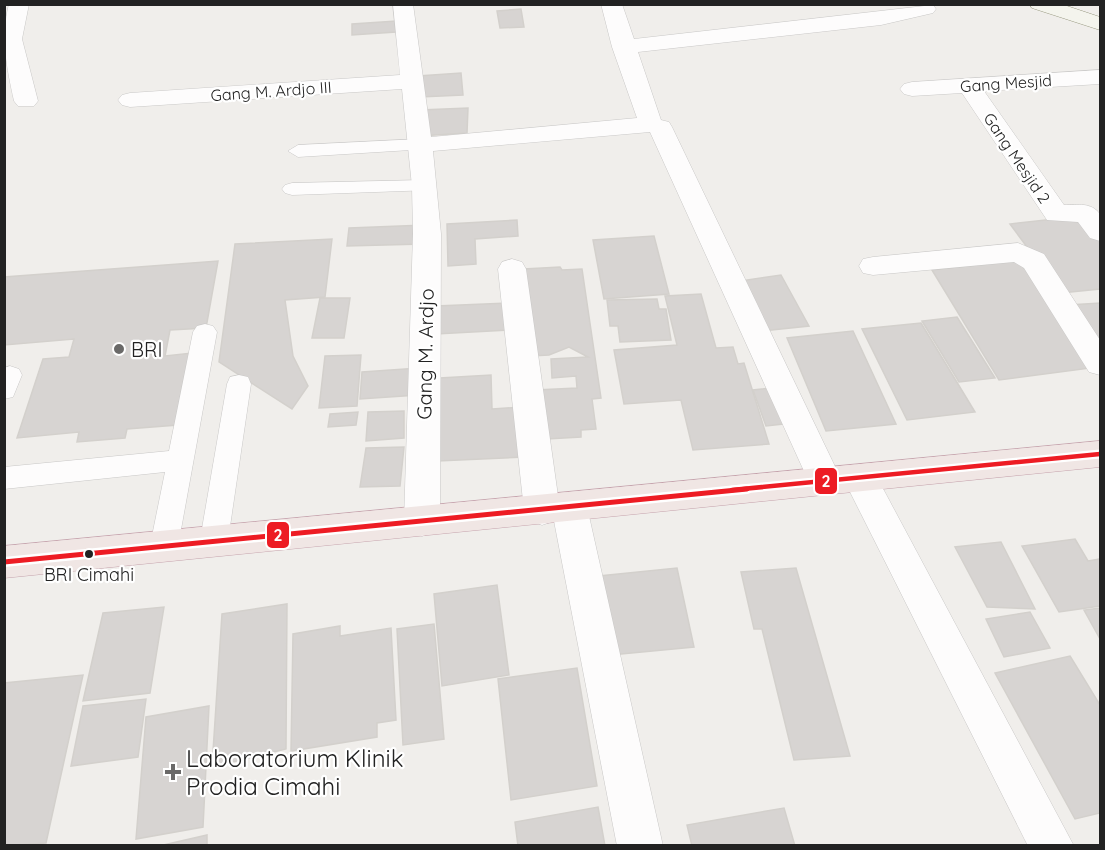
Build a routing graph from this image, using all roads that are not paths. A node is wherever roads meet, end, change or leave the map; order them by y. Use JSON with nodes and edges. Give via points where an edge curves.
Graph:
{"nodes":[{"id":1,"x":19,"y":4,"type":"edge"},
{"id":2,"x":403,"y":4,"type":"edge"},
{"id":3,"x":611,"y":4,"type":"edge"},
{"id":4,"x":1039,"y":4,"type":"edge"},
{"id":5,"x":926,"y":9,"type":"dead end"},
{"id":6,"x":1101,"y":24,"type":"edge"},
{"id":7,"x":623,"y":47,"type":"junction"},
{"id":8,"x":11,"y":72,"type":"edge"},
{"id":9,"x":1101,"y":77,"type":"edge"},
{"id":10,"x":413,"y":81,"type":"junction"},
{"id":11,"x":968,"y":85,"type":"junction"},
{"id":12,"x":912,"y":89,"type":"dead end"},
{"id":13,"x":130,"y":100,"type":"dead end"},
{"id":14,"x":26,"y":101,"type":"dead end"},
{"id":15,"x":651,"y":125,"type":"junction"},
{"id":16,"x":420,"y":145,"type":"junction"},
{"id":17,"x":298,"y":151,"type":"dead end"},
{"id":18,"x":424,"y":186,"type":"junction"},
{"id":19,"x":292,"y":189,"type":"dead end"},
{"id":20,"x":1101,"y":232,"type":"edge"},
{"id":21,"x":873,"y":266,"type":"dead end"},
{"id":22,"x":512,"y":269,"type":"dead end"},
{"id":23,"x":205,"y":332,"type":"dead end"},
{"id":24,"x":1101,"y":364,"type":"edge"},
{"id":25,"x":239,"y":384,"type":"dead end"},
{"id":26,"x":1101,"y":454,"type":"edge"},
{"id":27,"x":180,"y":460,"type":"junction"},
{"id":28,"x":4,"y":477,"type":"edge"},
{"id":29,"x":843,"y":480,"type":"junction"},
{"id":30,"x":555,"y":508,"type":"junction"},
{"id":31,"x":422,"y":521,"type":"junction"},
{"id":32,"x":214,"y":540,"type":"junction"},
{"id":33,"x":164,"y":546,"type":"junction"},
{"id":34,"x":4,"y":562,"type":"edge"},
{"id":35,"x":640,"y":846,"type":"edge"},
{"id":36,"x":1052,"y":846,"type":"edge"}],
"edges":[{"from":1,"to":8,"type":"street","via":[[11,39]]},
{"from":2,"to":10,"type":"street","name":"Gang M. Ardjo"},
{"from":3,"to":7,"type":"street"},
{"from":4,"to":6,"type":"main road"},
{"from":5,"to":7,"type":"street","via":[[881,19]]},
{"from":7,"to":15,"type":"street"},
{"from":8,"to":14,"type":"street"},
{"from":9,"to":11,"type":"street","name":"Gang Mesjid"},
{"from":10,"to":13,"type":"street","name":"Gang M. Ardjo III"},
{"from":10,"to":16,"type":"street","name":"Gang M. Ardjo"},
{"from":11,"to":12,"type":"street","name":"Gang Mesjid"},
{"from":11,"to":20,"type":"street","name":"Gang Mesjid 2","via":[[1056,214],[1085,213]]},
{"from":15,"to":16,"type":"street"},
{"from":15,"to":29,"type":"street","via":[[664,131]]},
{"from":16,"to":17,"type":"lane"},
{"from":16,"to":18,"type":"street","name":"Gang M. Ardjo"},
{"from":18,"to":19,"type":"lane"},
{"from":18,"to":31,"type":"street","name":"Gang M. Ardjo"},
{"from":21,"to":24,"type":"street","via":[[1018,252],[1034,261]]},
{"from":22,"to":30,"type":"street"},
{"from":23,"to":27,"type":"lane"},
{"from":25,"to":32,"type":"lane"},
{"from":26,"to":29,"type":"highway"},
{"from":27,"to":28,"type":"lane"},
{"from":27,"to":33,"type":"lane"},
{"from":29,"to":30,"type":"highway"},
{"from":29,"to":36,"type":"street"},
{"from":30,"to":31,"type":"highway"},
{"from":30,"to":35,"type":"street"},
{"from":31,"to":32,"type":"highway"},
{"from":32,"to":33,"type":"highway"},
{"from":33,"to":34,"type":"highway"}]}
